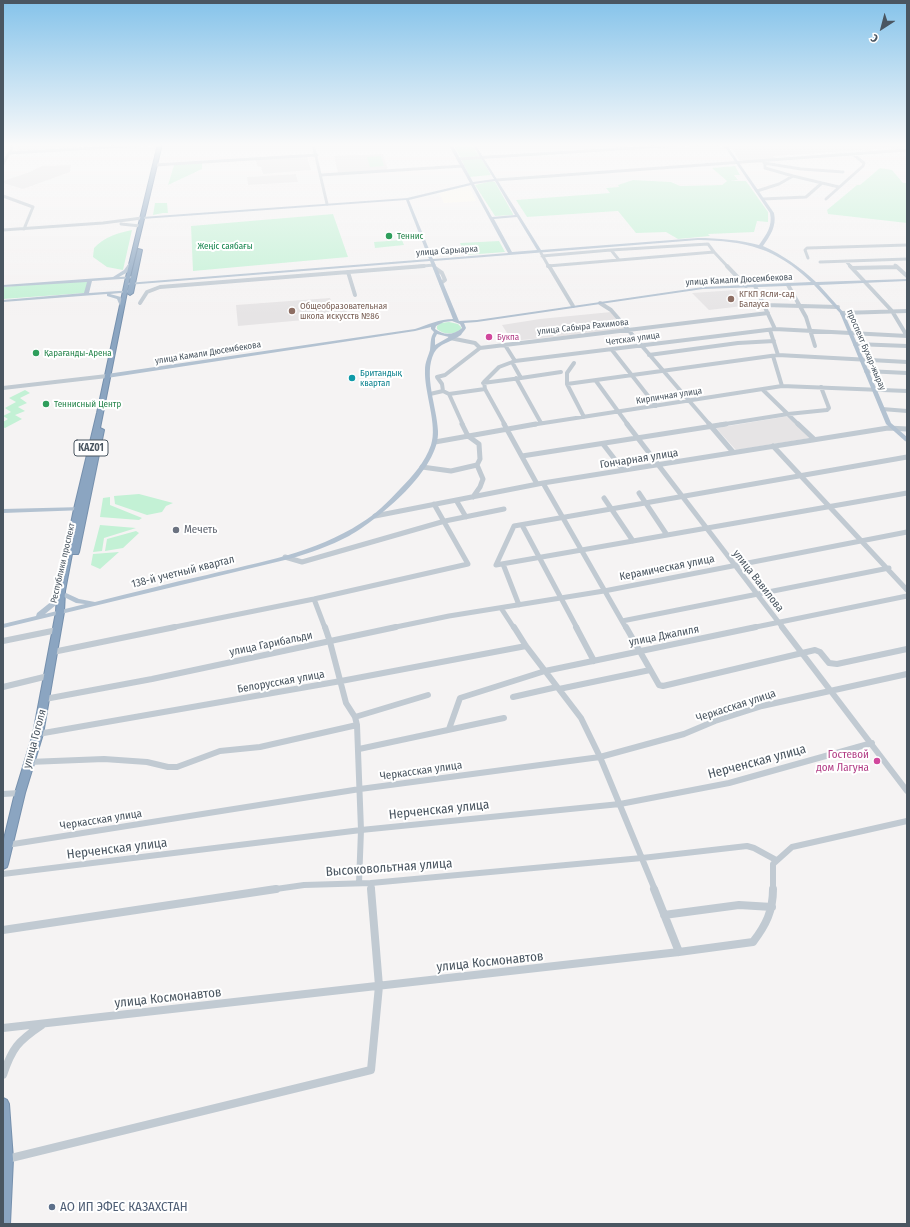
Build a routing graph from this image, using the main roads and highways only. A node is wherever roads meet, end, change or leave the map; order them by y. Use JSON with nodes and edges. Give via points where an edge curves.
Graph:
{"nodes":[{"id":1,"x":148,"y":201,"type":"edge"},
{"id":2,"x":347,"y":201,"type":"edge"},
{"id":3,"x":408,"y":201,"type":"edge"},
{"id":4,"x":482,"y":201,"type":"edge"},
{"id":5,"x":509,"y":201,"type":"edge"},
{"id":6,"x":764,"y":201,"type":"edge"},
{"id":7,"x":518,"y":216,"type":"junction"},
{"id":8,"x":144,"y":218,"type":"junction"},
{"id":9,"x":492,"y":218,"type":"junction"},
{"id":10,"x":761,"y":246,"type":"junction"},
{"id":11,"x":511,"y":254,"type":"junction"},
{"id":12,"x":541,"y":254,"type":"junction"},
{"id":13,"x":131,"y":264,"type":"junction"},
{"id":14,"x":434,"y":264,"type":"junction"},
{"id":15,"x":135,"y":275,"type":"junction"},
{"id":16,"x":92,"y":279,"type":"junction"},
{"id":17,"x":907,"y":280,"type":"edge"},
{"id":18,"x":129,"y":282,"type":"junction"},
{"id":19,"x":157,"y":282,"type":"junction"},
{"id":20,"x":815,"y":284,"type":"junction"},
{"id":21,"x":3,"y":286,"type":"edge"},
{"id":22,"x":140,"y":288,"type":"dead end"},
{"id":23,"x":131,"y":292,"type":"junction"},
{"id":24,"x":86,"y":294,"type":"junction"},
{"id":25,"x":99,"y":294,"type":"junction"},
{"id":26,"x":3,"y":301,"type":"edge"},
{"id":27,"x":122,"y":305,"type":"junction"},
{"id":28,"x":451,"y":308,"type":"junction"},
{"id":29,"x":457,"y":321,"type":"junction"},
{"id":30,"x":477,"y":321,"type":"junction"},
{"id":31,"x":437,"y":323,"type":"junction"},
{"id":32,"x":414,"y":330,"type":"junction"},
{"id":33,"x":435,"y":331,"type":"junction"},
{"id":34,"x":461,"y":332,"type":"junction"},
{"id":35,"x":432,"y":352,"type":"junction"},
{"id":36,"x":109,"y":375,"type":"junction"},
{"id":37,"x":890,"y":427,"type":"junction"},
{"id":38,"x":907,"y":440,"type":"edge"},
{"id":39,"x":907,"y":447,"type":"edge"},
{"id":40,"x":80,"y":499,"type":"junction"},
{"id":41,"x":58,"y":510,"type":"junction"},
{"id":42,"x":79,"y":510,"type":"junction"},
{"id":43,"x":3,"y":511,"type":"edge"},
{"id":44,"x":64,"y":593,"type":"junction"},
{"id":45,"x":106,"y":602,"type":"junction"},
{"id":46,"x":60,"y":612,"type":"junction"},
{"id":47,"x":25,"y":621,"type":"junction"},
{"id":48,"x":3,"y":626,"type":"edge"},
{"id":49,"x":3,"y":864,"type":"edge"},
{"id":50,"x":3,"y":1104,"type":"edge"},
{"id":51,"x":3,"y":1224,"type":"edge"}],
"edges":[{"from":1,"to":8,"type":"highway","name":"Республики проспект","number":"KАZ01"},
{"from":2,"to":8,"type":"main road"},
{"from":3,"to":14,"type":"main road"},
{"from":4,"to":9,"type":"main road"},
{"from":5,"to":7,"type":"main road"},
{"from":6,"to":10,"type":"main road","via":[[772,213],[773,221],[771,230]]},
{"from":7,"to":9,"type":"main road"},
{"from":7,"to":12,"type":"main road"},
{"from":8,"to":13,"type":"highway","name":"Республики проспект","number":"KАZ01"},
{"from":8,"to":15,"type":"highway","name":"Республики проспект","number":"KАZ01"},
{"from":9,"to":11,"type":"main road"},
{"from":10,"to":12,"type":"main road","name":"улица Сарыарка","via":[[729,240],[698,239]]},
{"from":10,"to":20,"type":"main road","name":"проспект Бухар-жырау","via":[[788,260]]},
{"from":11,"to":12,"type":"main road","name":"улица Сарыарка"},
{"from":11,"to":14,"type":"main road","name":"улица Сарыарка"},
{"from":13,"to":16,"type":"main road","via":[[126,271],[116,276]]},
{"from":13,"to":18,"type":"highway","name":"Республики проспект","number":"KАZ01"},
{"from":14,"to":19,"type":"main road","name":"улица Сарыарка"},
{"from":14,"to":28,"type":"main road"},
{"from":15,"to":18,"type":"highway","name":"Республики проспект","number":"KАZ01"},
{"from":15,"to":19,"type":"main road"},
{"from":16,"to":18,"type":"main road","name":"улица Сарыарка"},
{"from":16,"to":21,"type":"main road"},
{"from":16,"to":24,"type":"main road"},
{"from":17,"to":20,"type":"main road","name":"улица Камали Дюсембекова"},
{"from":18,"to":19,"type":"main road","name":"улица Сарыарка"},
{"from":18,"to":23,"type":"highway","name":"Республики проспект","number":"KАZ01"},
{"from":19,"to":22,"type":"main road"},
{"from":20,"to":30,"type":"main road","name":"улица Камали Дюсембекова","via":[[688,290]]},
{"from":20,"to":37,"type":"main road","name":"проспект Бухар-жырау","via":[[842,313]]},
{"from":23,"to":25,"type":"main road"},
{"from":23,"to":27,"type":"highway","name":"Республики проспект","number":"KАZ01"},
{"from":23,"to":36,"type":"highway","name":"Республики проспект","number":"KАZ01"},
{"from":24,"to":25,"type":"main road"},
{"from":24,"to":26,"type":"main road"},
{"from":25,"to":27,"type":"main road","via":[[113,295],[119,298]]},
{"from":27,"to":36,"type":"highway","name":"Республики проспект","number":"KАZ01"},
{"from":28,"to":29,"type":"main road"},
{"from":28,"to":31,"type":"main road","via":[[447,317]]},
{"from":29,"to":30,"type":"main road","name":"улица Камали Дюсембекова"},
{"from":29,"to":31,"type":"main road","name":"улица Камали Дюсембекова"},
{"from":29,"to":34,"type":"main road","via":[[464,326]]},
{"from":30,"to":34,"type":"main road"},
{"from":31,"to":32,"type":"main road","name":"улица Камали Дюсембекова"},
{"from":31,"to":33,"type":"main road","via":[[433,327]]},
{"from":32,"to":33,"type":"main road"},
{"from":32,"to":36,"type":"main road","name":"улица Камали Дюсембекова"},
{"from":33,"to":34,"type":"main road","via":[[448,335]]},
{"from":33,"to":35,"type":"main road"},
{"from":34,"to":35,"type":"main road"},
{"from":35,"to":45,"type":"main road","name":"138-й учетный квартал","via":[[427,365],[435,422],[435,442],[422,467],[376,516],[329,542],[285,557]]},
{"from":36,"to":40,"type":"highway","name":"Республики проспект","number":"KАZ01"},
{"from":36,"to":42,"type":"highway","name":"Республики проспект","number":"KАZ01"},
{"from":37,"to":38,"type":"main road","name":"проспект Бухар-жырау"},
{"from":37,"to":39,"type":"main road","name":"проспект Бухар-жырау"},
{"from":40,"to":41,"type":"main road"},
{"from":40,"to":42,"type":"highway","name":"Республики проспект","number":"KАZ01"},
{"from":41,"to":42,"type":"main road"},
{"from":41,"to":43,"type":"main road"},
{"from":42,"to":44,"type":"highway","name":"Республики проспект","number":"KАZ01"},
{"from":44,"to":45,"type":"main road","via":[[83,602]]},
{"from":44,"to":46,"type":"highway","name":"Республики проспект","number":"KАZ01"},
{"from":44,"to":47,"type":"main road","via":[[50,608]]},
{"from":45,"to":46,"type":"main road","name":"138-й учетный квартал"},
{"from":46,"to":47,"type":"main road","name":"138-й учетный квартал"},
{"from":46,"to":49,"type":"highway","name":"улица Гоголя","number":"KАZ01","via":[[38,734],[20,793]]},
{"from":47,"to":48,"type":"main road","name":"138-й учетный квартал"},
{"from":50,"to":51,"type":"highway","via":[[7,1160]]}]}
